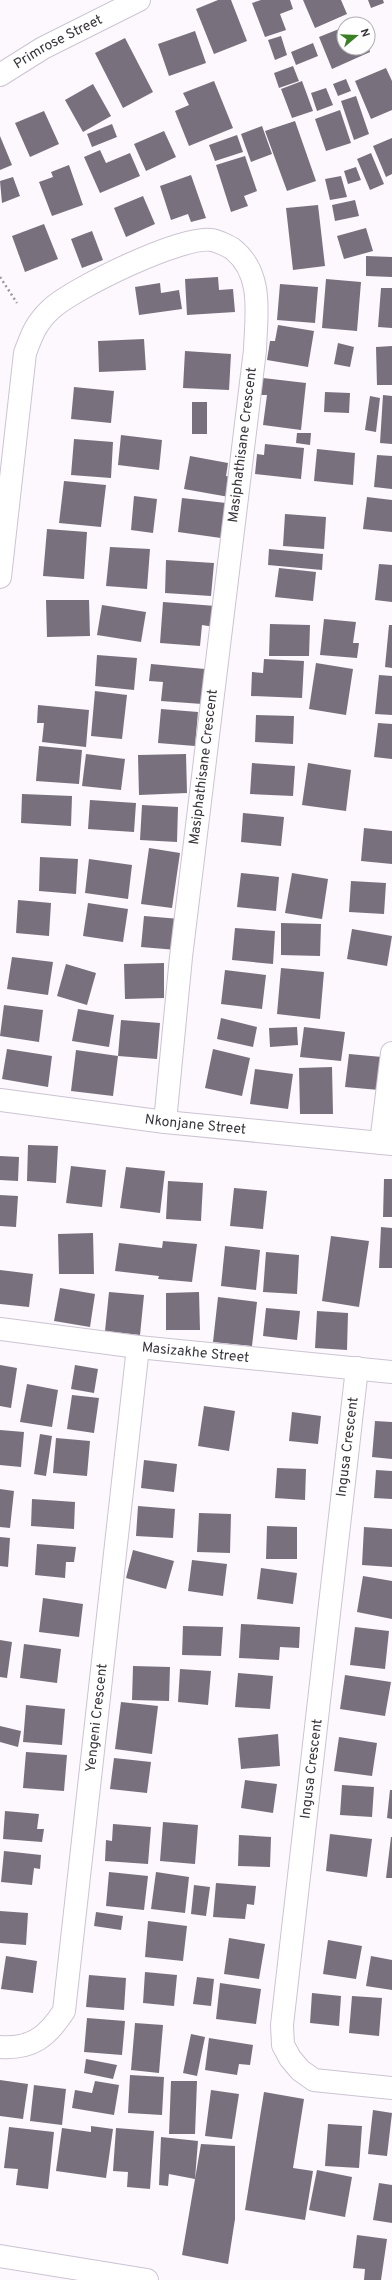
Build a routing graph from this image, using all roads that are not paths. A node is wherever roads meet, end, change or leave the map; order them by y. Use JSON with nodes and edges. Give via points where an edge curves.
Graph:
{"nodes":[{"id":1,"x":139,"y":0,"type":"edge"},
{"id":2,"x":0,"y":75,"type":"edge"},
{"id":3,"x":0,"y":577,"type":"edge"},
{"id":4,"x":392,"y":1053,"type":"edge"},
{"id":5,"x":0,"y":1100,"type":"edge"},
{"id":6,"x":165,"y":1122,"type":"junction"},
{"id":7,"x":387,"y":1144,"type":"edge"},
{"id":8,"x":0,"y":1329,"type":"edge"},
{"id":9,"x":138,"y":1347,"type":"junction"},
{"id":10,"x":357,"y":1368,"type":"junction"},
{"id":11,"x":392,"y":1372,"type":"edge"},
{"id":12,"x":0,"y":2047,"type":"edge"},
{"id":13,"x":392,"y":2088,"type":"edge"},
{"id":14,"x":0,"y":2256,"type":"edge"},
{"id":15,"x":147,"y":2280,"type":"edge"}],
"edges":[{"from":1,"to":2,"type":"street","name":"Primrose Street","via":[[43,48]]},
{"from":3,"to":6,"type":"street","name":"Masiphathisane Crescent","via":[[25,352],[34,327],[71,294],[139,260],[185,242],[212,240],[234,250],[250,270],[257,295],[254,350],[180,957]]},
{"from":4,"to":7,"type":"street"},
{"from":5,"to":6,"type":"street","name":"Nkonjane Street"},
{"from":6,"to":7,"type":"street","name":"Nkonjane Street"},
{"from":8,"to":9,"type":"street","name":"Masizakhe Street"},
{"from":9,"to":10,"type":"street","name":"Masizakhe Street"},
{"from":9,"to":12,"type":"street","name":"Yengeni Crescent","via":[[64,2011],[51,2030],[32,2043],[12,2048]]},
{"from":10,"to":11,"type":"street","name":"Masizakhe Street"},
{"from":10,"to":13,"type":"street","name":"Ingusa Crescent","via":[[282,2025],[283,2044],[290,2058],[300,2070],[314,2080]]},
{"from":14,"to":15,"type":"street"}]}
